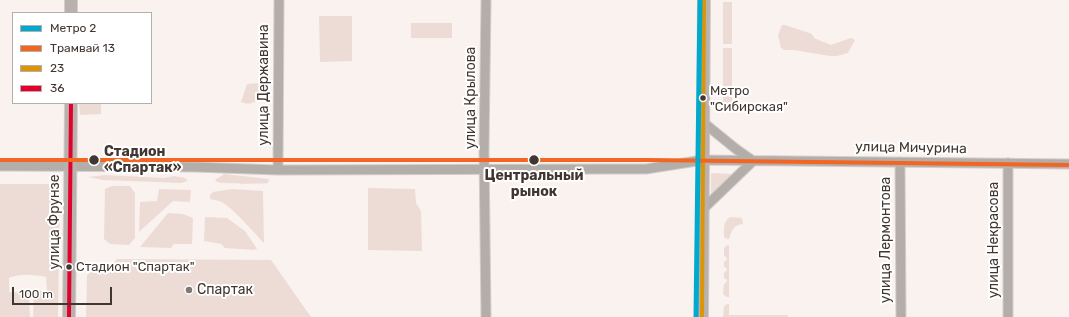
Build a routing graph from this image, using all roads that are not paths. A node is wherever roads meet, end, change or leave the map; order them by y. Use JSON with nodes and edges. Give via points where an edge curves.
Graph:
{"nodes":[{"id":1,"x":71,"y":0,"type":"edge"},
{"id":2,"x":279,"y":0,"type":"edge"},
{"id":3,"x":486,"y":0,"type":"edge"},
{"id":4,"x":704,"y":0,"type":"edge"},
{"id":5,"x":72,"y":12,"type":"edge"},
{"id":6,"x":71,"y":104,"type":"edge"},
{"id":7,"x":704,"y":123,"type":"junction"},
{"id":8,"x":703,"y":160,"type":"junction"},
{"id":9,"x":753,"y":161,"type":"junction"},
{"id":10,"x":900,"y":162,"type":"junction"},
{"id":11,"x":1008,"y":163,"type":"junction"},
{"id":12,"x":1069,"y":164,"type":"edge"},
{"id":13,"x":0,"y":166,"type":"edge"},
{"id":14,"x":70,"y":167,"type":"junction"},
{"id":15,"x":278,"y":170,"type":"junction"},
{"id":16,"x":484,"y":170,"type":"junction"},
{"id":17,"x":703,"y":209,"type":"junction"},
{"id":18,"x":69,"y":317,"type":"edge"},
{"id":19,"x":486,"y":317,"type":"edge"},
{"id":20,"x":702,"y":317,"type":"edge"},
{"id":21,"x":901,"y":317,"type":"edge"},
{"id":22,"x":1008,"y":317,"type":"edge"}],
"edges":[{"from":1,"to":5,"type":"main road"},
{"from":2,"to":15,"type":"street","name":"улица Державина"},
{"from":3,"to":16,"type":"street","name":"улица Крылова"},
{"from":4,"to":7,"type":"main road"},
{"from":6,"to":14,"type":"main road","name":"улица Фрунзе"},
{"from":7,"to":8,"type":"main road"},
{"from":7,"to":9,"type":"street"},
{"from":8,"to":9,"type":"street","name":"улица Мичурина"},
{"from":8,"to":16,"type":"street","name":"улица Мичурина","via":[[646,168]]},
{"from":8,"to":17,"type":"main road"},
{"from":9,"to":10,"type":"street","name":"улица Мичурина"},
{"from":9,"to":17,"type":"street"},
{"from":10,"to":11,"type":"street","name":"улица Мичурина"},
{"from":10,"to":21,"type":"street","name":"улица Лермонтова"},
{"from":11,"to":12,"type":"street","name":"улица Мичурина"},
{"from":11,"to":22,"type":"street","name":"улица Некрасова"},
{"from":13,"to":14,"type":"street","name":"улица Мичурина"},
{"from":14,"to":15,"type":"street","name":"улица Мичурина"},
{"from":14,"to":18,"type":"main road","name":"улица Фрунзе"},
{"from":15,"to":16,"type":"street","name":"улица Мичурина"},
{"from":16,"to":19,"type":"street","name":"улица Крылова"},
{"from":17,"to":20,"type":"main road"}]}
